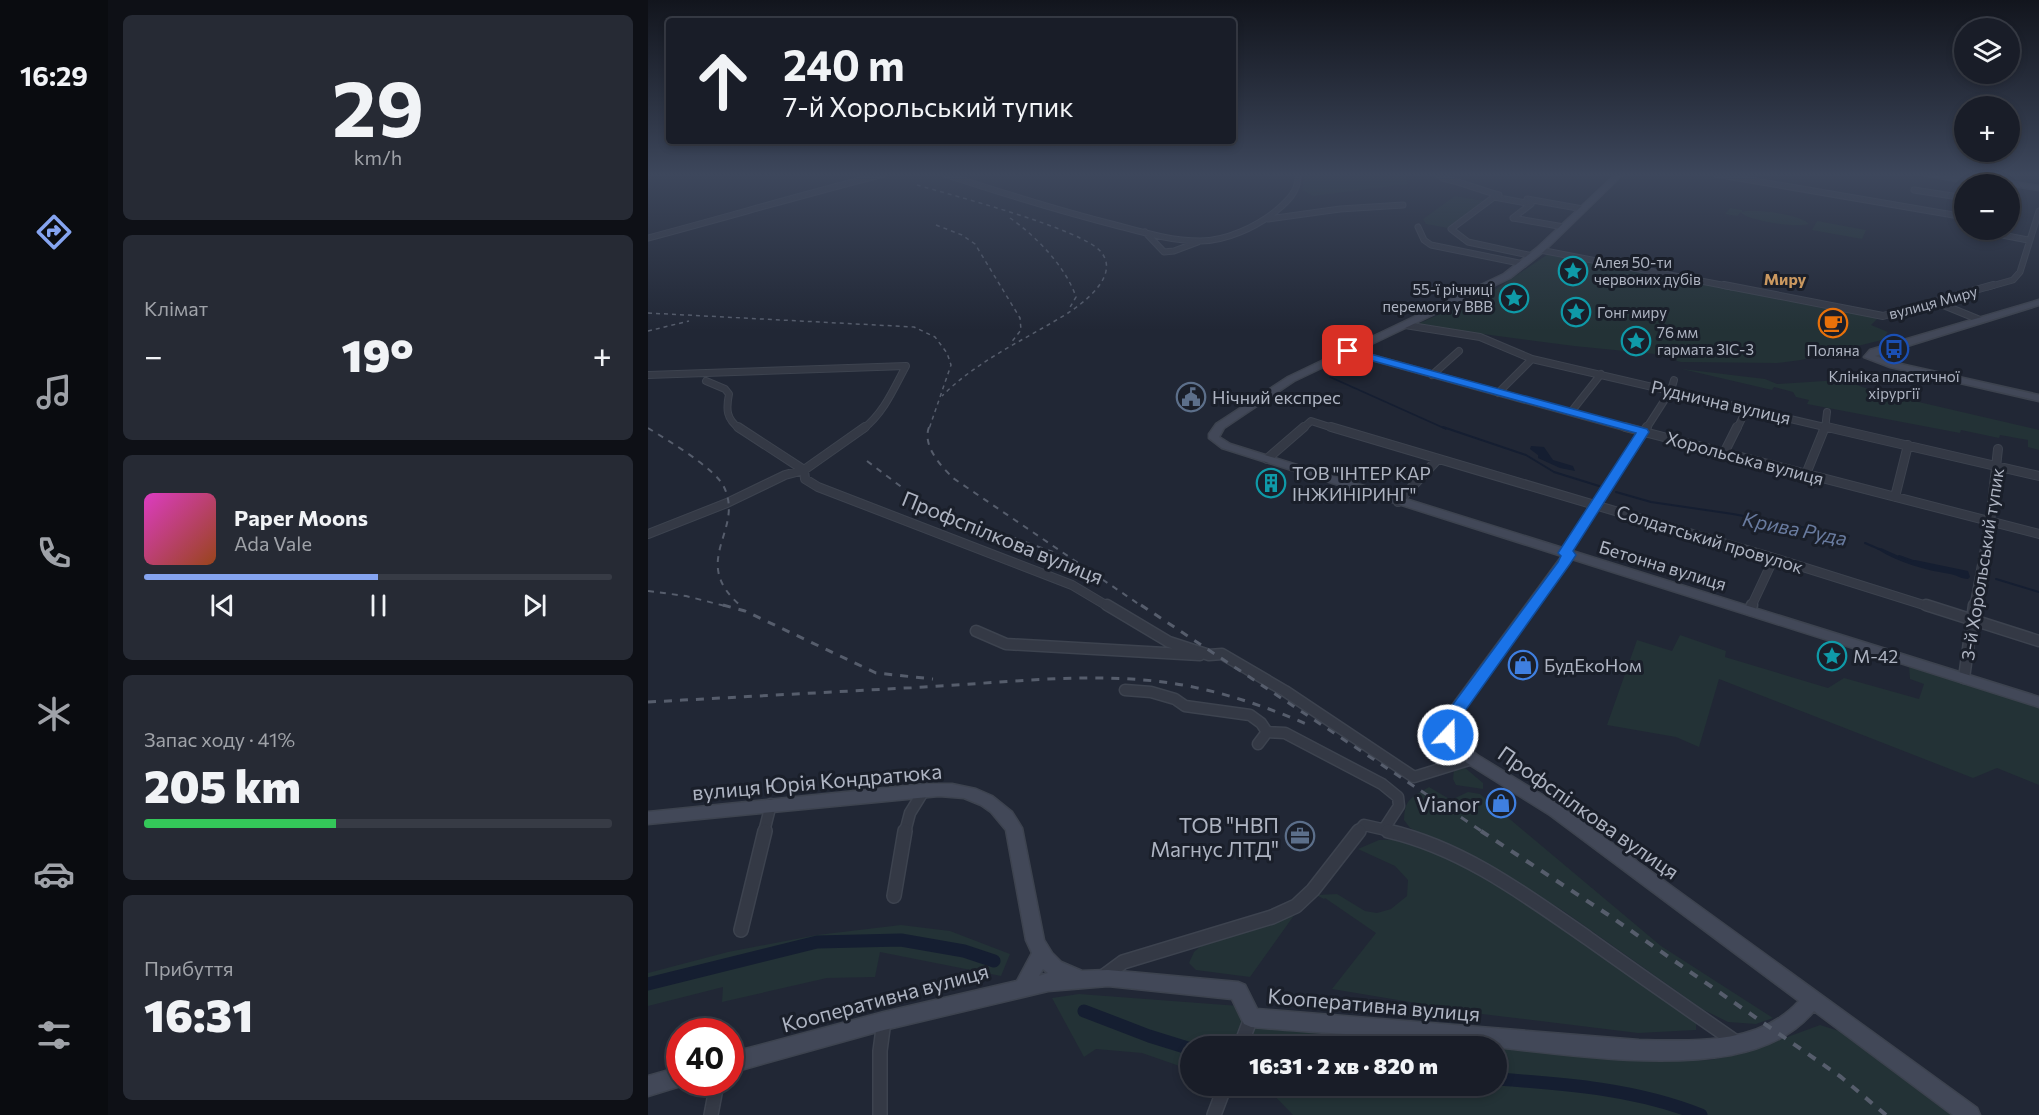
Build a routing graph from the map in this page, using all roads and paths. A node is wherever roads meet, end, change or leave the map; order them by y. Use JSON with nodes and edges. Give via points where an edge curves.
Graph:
{"nodes":[{"id":1,"x":692,"y":226,"type":"edge"},
{"id":2,"x":1121,"y":226,"type":"edge"},
{"id":3,"x":1251,"y":226,"type":"edge"},
{"id":4,"x":1455,"y":226,"type":"edge"},
{"id":5,"x":1559,"y":226,"type":"edge"},
{"id":6,"x":2033,"y":226,"type":"edge"},
{"id":7,"x":1418,"y":227,"type":"dead end"},
{"id":8,"x":1564,"y":227,"type":"joint"},
{"id":9,"x":1145,"y":232,"type":"junction"},
{"id":10,"x":648,"y":238,"type":"edge"},
{"id":11,"x":2020,"y":238,"type":"edge"},
{"id":12,"x":1204,"y":240,"type":"junction"},
{"id":13,"x":2028,"y":240,"type":"junction"},
{"id":14,"x":1537,"y":253,"type":"junction"},
{"id":15,"x":1524,"y":264,"type":"junction"},
{"id":16,"x":1936,"y":302,"type":"junction"},
{"id":17,"x":2039,"y":302,"type":"edge"},
{"id":18,"x":1980,"y":320,"type":"junction"},
{"id":19,"x":1405,"y":325,"type":"junction"},
{"id":20,"x":1348,"y":351,"type":"junction"},
{"id":21,"x":1459,"y":351,"type":"dead end"},
{"id":22,"x":1532,"y":359,"type":"junction"},
{"id":23,"x":1601,"y":374,"type":"junction"},
{"id":24,"x":648,"y":375,"type":"edge"},
{"id":25,"x":1432,"y":375,"type":"junction"},
{"id":26,"x":1674,"y":380,"type":"dead end"},
{"id":27,"x":706,"y":381,"type":"dead end"},
{"id":28,"x":1671,"y":390,"type":"junction"},
{"id":29,"x":1498,"y":393,"type":"junction"},
{"id":30,"x":2039,"y":398,"type":"edge"},
{"id":31,"x":1747,"y":408,"type":"junction"},
{"id":32,"x":1827,"y":411,"type":"dead end"},
{"id":33,"x":1571,"y":412,"type":"junction"},
{"id":34,"x":1826,"y":425,"type":"junction"},
{"id":35,"x":1643,"y":432,"type":"junction"},
{"id":36,"x":1908,"y":445,"type":"junction"},
{"id":37,"x":1998,"y":449,"type":"dead end"},
{"id":38,"x":1724,"y":453,"type":"junction"},
{"id":39,"x":1267,"y":459,"type":"junction"},
{"id":40,"x":1438,"y":459,"type":"junction"},
{"id":41,"x":1997,"y":467,"type":"junction"},
{"id":42,"x":804,"y":470,"type":"junction"},
{"id":43,"x":1806,"y":474,"type":"junction"},
{"id":44,"x":2039,"y":476,"type":"edge"},
{"id":45,"x":1895,"y":497,"type":"junction"},
{"id":46,"x":1398,"y":502,"type":"junction"},
{"id":47,"x":1598,"y":505,"type":"junction"},
{"id":48,"x":1990,"y":522,"type":"junction"},
{"id":49,"x":648,"y":534,"type":"edge"},
{"id":50,"x":2039,"y":534,"type":"edge"},
{"id":51,"x":1567,"y":554,"type":"junction"},
{"id":52,"x":1774,"y":558,"type":"junction"},
{"id":53,"x":1750,"y":610,"type":"junction"},
{"id":54,"x":1972,"y":621,"type":"junction"},
{"id":55,"x":976,"y":630,"type":"dead end"},
{"id":56,"x":2039,"y":640,"type":"edge"},
{"id":57,"x":1209,"y":655,"type":"junction"},
{"id":58,"x":1964,"y":678,"type":"junction"},
{"id":59,"x":1125,"y":690,"type":"dead end"},
{"id":60,"x":2039,"y":702,"type":"edge"},
{"id":61,"x":1267,"y":732,"type":"junction"},
{"id":62,"x":1258,"y":744,"type":"dead end"},
{"id":63,"x":1472,"y":759,"type":"junction"},
{"id":64,"x":925,"y":790,"type":"junction"},
{"id":65,"x":771,"y":804,"type":"junction"},
{"id":66,"x":648,"y":818,"type":"edge"},
{"id":67,"x":1384,"y":829,"type":"junction"},
{"id":68,"x":894,"y":896,"type":"dead end"},
{"id":69,"x":741,"y":930,"type":"dead end"},
{"id":70,"x":1041,"y":954,"type":"junction"},
{"id":71,"x":1090,"y":978,"type":"junction"},
{"id":72,"x":1024,"y":986,"type":"junction"},
{"id":73,"x":1811,"y":1000,"type":"junction"},
{"id":74,"x":1251,"y":1018,"type":"junction"},
{"id":75,"x":884,"y":1021,"type":"junction"},
{"id":76,"x":1244,"y":1036,"type":"edge"},
{"id":77,"x":1739,"y":1044,"type":"junction"},
{"id":78,"x":744,"y":1059,"type":"edge"},
{"id":79,"x":666,"y":1081,"type":"edge"},
{"id":80,"x":648,"y":1086,"type":"edge"},
{"id":81,"x":715,"y":1096,"type":"edge"},
{"id":82,"x":1221,"y":1096,"type":"edge"},
{"id":83,"x":711,"y":1115,"type":"edge"},
{"id":84,"x":880,"y":1115,"type":"edge"},
{"id":85,"x":1214,"y":1115,"type":"edge"},
{"id":86,"x":1970,"y":1115,"type":"edge"}],
"edges":[{"from":1,"to":10,"type":"street"},
{"from":2,"to":9,"type":"street"},
{"from":3,"to":12,"type":"street"},
{"from":4,"to":14,"type":"street","name":"вулиця Миру","via":[[1451,229],[1468,242]]},
{"from":5,"to":8,"type":"street","name":"вулиця Миру"},
{"from":6,"to":13,"type":"street"},
{"from":7,"to":15,"type":"street","via":[[1431,245]]},
{"from":8,"to":14,"type":"street"},
{"from":9,"to":12,"type":"street"},
{"from":9,"to":12,"type":"street","via":[[1166,253]]},
{"from":11,"to":13,"type":"street"},
{"from":13,"to":16,"type":"street","name":"вулиця Миру","via":[[2016,278]]},
{"from":14,"to":15,"type":"street"},
{"from":14,"to":16,"type":"street","name":"вулиця Миру","via":[[1873,316],[1888,316]]},
{"from":15,"to":19,"type":"street","via":[[1489,286]]},
{"from":16,"to":18,"type":"street"},
{"from":17,"to":18,"type":"street"},
{"from":18,"to":30,"type":"street","via":[[1873,352],[1869,357]]},
{"from":19,"to":20,"type":"street"},
{"from":19,"to":22,"type":"street","name":"Руднична вулиця","via":[[1480,337]]},
{"from":20,"to":25,"type":"street","name":"Хорольська вулиця"},
{"from":20,"to":39,"type":"street","name":"Бетонна вулиця","via":[[1291,379],[1220,426],[1214,434],[1217,442]]},
{"from":21,"to":25,"type":"street"},
{"from":22,"to":23,"type":"street","name":"Руднична вулиця"},
{"from":22,"to":29,"type":"street"},
{"from":23,"to":28,"type":"street","name":"Руднична вулиця"},
{"from":23,"to":33,"type":"street"},
{"from":24,"to":42,"type":"street","via":[[906,366],[872,422]]},
{"from":25,"to":29,"type":"street","name":"Хорольська вулиця"},
{"from":26,"to":28,"type":"street"},
{"from":27,"to":42,"type":"street","name":"Профспілкова вулиця","via":[[729,394],[726,409],[732,423]]},
{"from":28,"to":31,"type":"street","name":"Руднична вулиця"},
{"from":28,"to":35,"type":"street"},
{"from":29,"to":33,"type":"street","name":"Хорольська вулиця"},
{"from":31,"to":34,"type":"street","name":"Руднична вулиця"},
{"from":31,"to":38,"type":"street"},
{"from":32,"to":34,"type":"street"},
{"from":33,"to":35,"type":"street","name":"Хорольська вулиця"},
{"from":34,"to":36,"type":"street","name":"Руднична вулиця"},
{"from":34,"to":43,"type":"street"},
{"from":35,"to":38,"type":"street","name":"Хорольська вулиця"},
{"from":35,"to":47,"type":"street"},
{"from":36,"to":41,"type":"street","name":"Руднична вулиця"},
{"from":36,"to":45,"type":"street"},
{"from":37,"to":41,"type":"street","name":"3-й Хорольський тупик"},
{"from":38,"to":43,"type":"street","name":"Хорольська вулиця"},
{"from":39,"to":40,"type":"street","name":"Солдатський провулок","via":[[1311,421]]},
{"from":39,"to":46,"type":"street","name":"Бетонна вулиця"},
{"from":40,"to":46,"type":"street"},
{"from":40,"to":47,"type":"street","name":"Солдатський провулок"},
{"from":41,"to":44,"type":"street","name":"Руднична вулиця"},
{"from":41,"to":48,"type":"street","name":"3-й Хорольський тупик"},
{"from":42,"to":49,"type":"street"},
{"from":42,"to":57,"type":"street","name":"Профспілкова вулиця","via":[[805,479],[818,487],[1072,585],[1169,642]]},
{"from":43,"to":45,"type":"street","name":"Хорольська вулиця"},
{"from":45,"to":48,"type":"street","name":"Хорольська вулиця"},
{"from":46,"to":51,"type":"street","name":"Бетонна вулиця"},
{"from":47,"to":51,"type":"street"},
{"from":47,"to":52,"type":"street","name":"Солдатський провулок"},
{"from":48,"to":50,"type":"street","name":"Хорольська вулиця"},
{"from":48,"to":54,"type":"street","name":"3-й Хорольський тупик"},
{"from":51,"to":53,"type":"street","name":"Бетонна вулиця"},
{"from":51,"to":63,"type":"street","via":[[1449,722],[1451,741]]},
{"from":52,"to":53,"type":"street"},
{"from":52,"to":54,"type":"street","name":"Солдатський провулок"},
{"from":53,"to":58,"type":"street","name":"Бетонна вулиця"},
{"from":54,"to":56,"type":"street","name":"Солдатський провулок"},
{"from":54,"to":58,"type":"street","name":"3-й Хорольський тупик"},
{"from":55,"to":57,"type":"street","via":[[1005,644]]},
{"from":57,"to":63,"type":"street","name":"Профспілкова вулиця","via":[[1222,654],[1258,675],[1414,777]]},
{"from":58,"to":60,"type":"street","name":"Бетонна вулиця"},
{"from":59,"to":61,"type":"street","via":[[1151,692],[1176,699],[1185,706],[1250,715]]},
{"from":61,"to":62,"type":"street"},
{"from":61,"to":67,"type":"street","via":[[1285,733],[1382,784],[1398,797],[1399,806]]},
{"from":63,"to":73,"type":"street","name":"Профспілкова вулиця","via":[[1556,811]]},
{"from":64,"to":65,"type":"street","name":"вулиця Юрія Кондратюка"},
{"from":64,"to":68,"type":"street","via":[[909,814]]},
{"from":64,"to":70,"type":"street","name":"вулиця Юрія Кондратюка","via":[[954,789],[981,796],[1008,818],[1014,828]]},
{"from":65,"to":66,"type":"street","name":"вулиця Юрія Кондратюка"},
{"from":65,"to":69,"type":"street"},
{"from":67,"to":71,"type":"street","via":[[1364,825],[1296,906],[1272,917],[1123,962]]},
{"from":67,"to":77,"type":"street","via":[[1443,847],[1500,878]]},
{"from":70,"to":71,"type":"street","via":[[1059,972]]},
{"from":70,"to":72,"type":"street"},
{"from":71,"to":72,"type":"street","name":"Кооперативна вулиця"},
{"from":71,"to":74,"type":"street","name":"Кооперативна вулиця","via":[[1238,991]]},
{"from":72,"to":75,"type":"street","name":"Кооперативна вулиця"},
{"from":73,"to":77,"type":"street","name":"Кооперативна вулиця","via":[[1791,1021]]},
{"from":73,"to":86,"type":"street","name":"Профспілкова вулиця"},
{"from":74,"to":76,"type":"street"},
{"from":74,"to":77,"type":"street","name":"Кооперативна вулиця","via":[[1639,1050],[1682,1051]]},
{"from":75,"to":78,"type":"street","name":"Кооперативна вулиця"},
{"from":75,"to":84,"type":"street"},
{"from":79,"to":80,"type":"street"},
{"from":81,"to":83,"type":"street"},
{"from":82,"to":85,"type":"street"}]}
